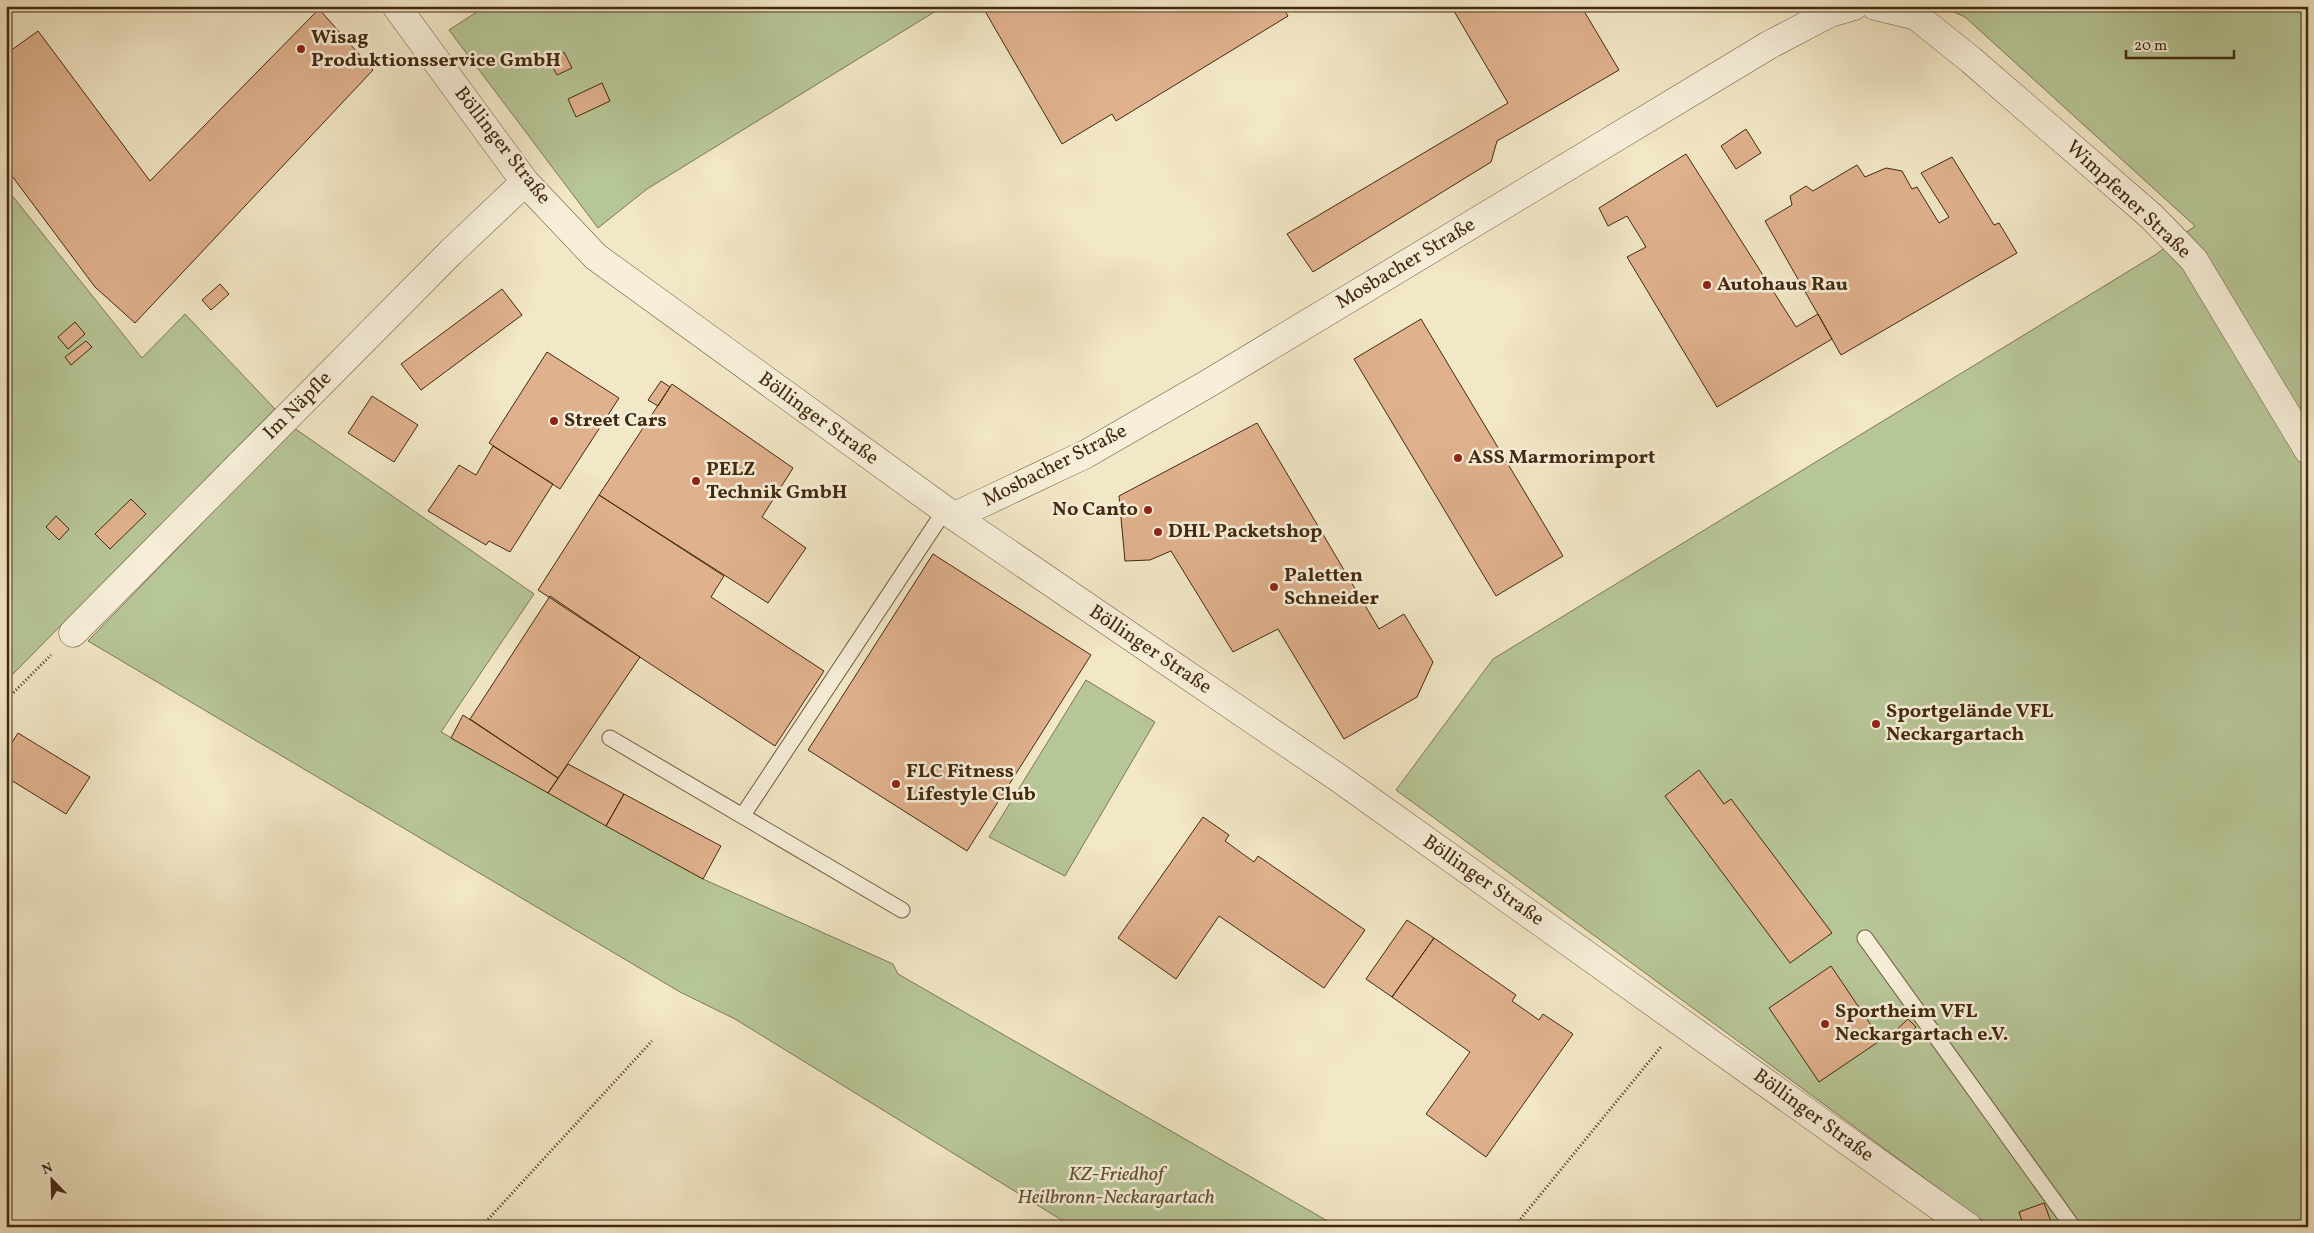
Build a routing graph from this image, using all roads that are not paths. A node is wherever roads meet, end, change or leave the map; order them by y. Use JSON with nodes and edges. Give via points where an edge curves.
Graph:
{"nodes":[{"id":1,"x":396,"y":6,"type":"edge"},
{"id":2,"x":1854,"y":6,"type":"edge"},
{"id":3,"x":1875,"y":6,"type":"edge"},
{"id":4,"x":525,"y":182,"type":"junction"},
{"id":5,"x":2308,"y":450,"type":"edge"},
{"id":6,"x":950,"y":513,"type":"junction"},
{"id":7,"x":73,"y":633,"type":"road end"},
{"id":8,"x":610,"y":738,"type":"dead end"},
{"id":9,"x":743,"y":815,"type":"junction"},
{"id":10,"x":902,"y":910,"type":"dead end"},
{"id":11,"x":1865,"y":938,"type":"dead end"},
{"id":12,"x":1968,"y":1227,"type":"edge"},
{"id":13,"x":2074,"y":1227,"type":"edge"}],
"edges":[{"from":1,"to":4,"type":"street","name":"Böllinger Straße"},
{"from":2,"to":6,"type":"street","name":"Mosbacher Straße","via":[[1830,13],[1769,45],[1086,454]]},
{"from":3,"to":5,"type":"street","name":"Wimpfener Straße","via":[[1916,16],[2144,210],[2194,260]]},
{"from":4,"to":6,"type":"street","name":"Böllinger Straße","via":[[596,257]]},
{"from":4,"to":7,"type":"street","name":"Im Näpfle","via":[[451,252]]},
{"from":6,"to":9,"type":"lane"},
{"from":6,"to":12,"type":"street","name":"Böllinger Straße","via":[[1340,779]]},
{"from":8,"to":9,"type":"lane"},
{"from":9,"to":10,"type":"lane"},
{"from":11,"to":13,"type":"lane"}]}
